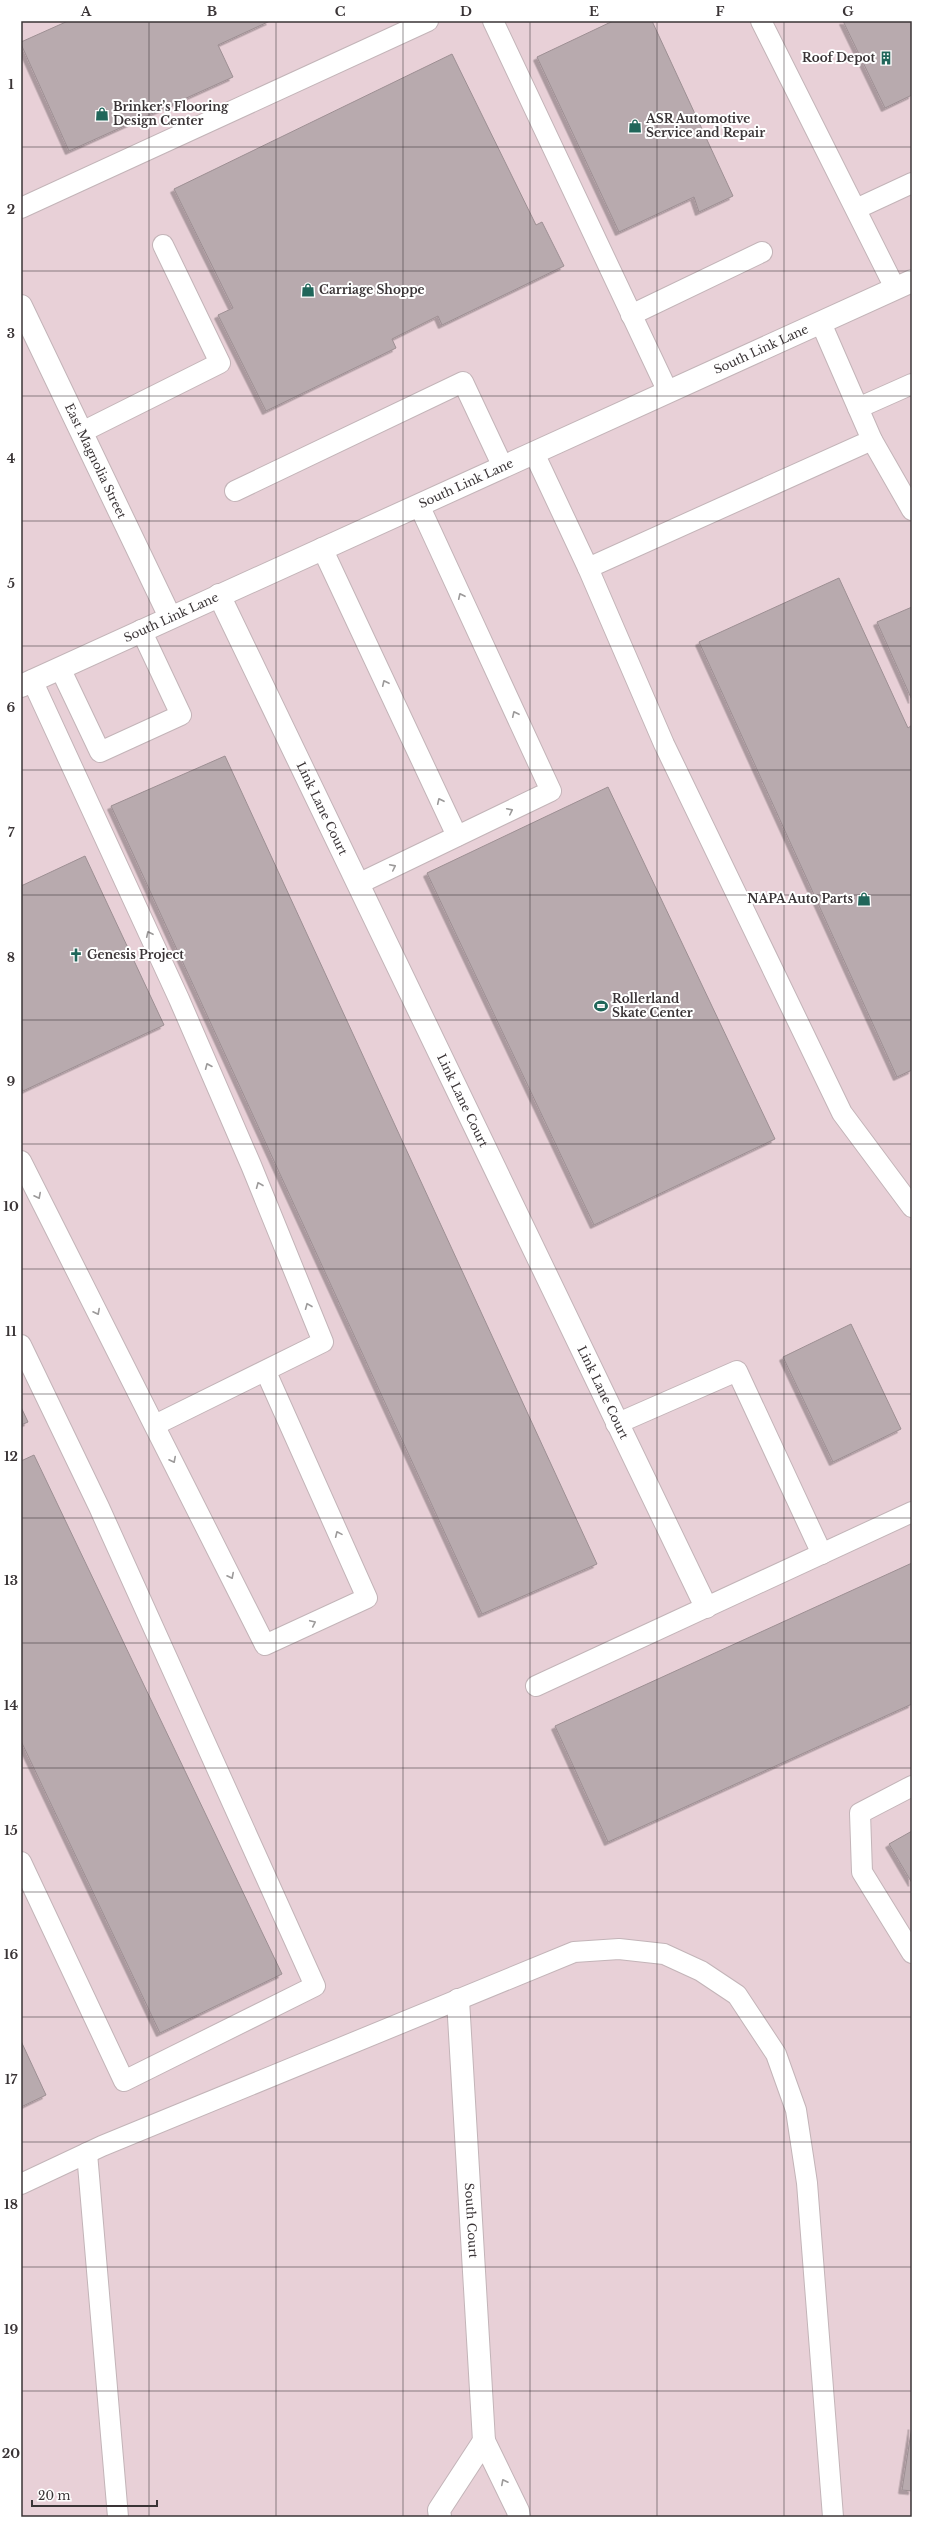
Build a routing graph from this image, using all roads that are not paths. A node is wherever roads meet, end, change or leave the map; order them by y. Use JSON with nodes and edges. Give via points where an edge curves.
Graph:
{"nodes":[{"id":1,"x":428,"y":21,"type":"edge"},
{"id":2,"x":493,"y":21,"type":"edge"},
{"id":3,"x":761,"y":21,"type":"edge"},
{"id":4,"x":912,"y":183,"type":"edge"},
{"id":5,"x":21,"y":208,"type":"edge"},
{"id":6,"x":856,"y":209,"type":"junction"},
{"id":7,"x":163,"y":245,"type":"dead end"},
{"id":8,"x":762,"y":252,"type":"dead end"},
{"id":9,"x":904,"y":285,"type":"edge"},
{"id":10,"x":21,"y":306,"type":"edge"},
{"id":11,"x":631,"y":316,"type":"junction"},
{"id":12,"x":821,"y":323,"type":"junction"},
{"id":13,"x":912,"y":384,"type":"edge"},
{"id":14,"x":668,"y":392,"type":"junction"},
{"id":15,"x":858,"y":408,"type":"junction"},
{"id":16,"x":82,"y":432,"type":"junction"},
{"id":17,"x":872,"y":440,"type":"junction"},
{"id":18,"x":534,"y":453,"type":"junction"},
{"id":19,"x":503,"y":467,"type":"junction"},
{"id":20,"x":235,"y":491,"type":"dead end"},
{"id":21,"x":419,"y":505,"type":"junction"},
{"id":22,"x":912,"y":510,"type":"edge"},
{"id":23,"x":322,"y":548,"type":"junction"},
{"id":24,"x":588,"y":568,"type":"junction"},
{"id":25,"x":219,"y":595,"type":"junction"},
{"id":26,"x":170,"y":617,"type":"junction"},
{"id":27,"x":141,"y":630,"type":"junction"},
{"id":28,"x":60,"y":668,"type":"junction"},
{"id":29,"x":27,"y":683,"type":"edge"},
{"id":30,"x":100,"y":752,"type":"junction"},
{"id":31,"x":70,"y":765,"type":"junction"},
{"id":32,"x":457,"y":836,"type":"junction"},
{"id":33,"x":358,"y":884,"type":"junction"},
{"id":34,"x":21,"y":1161,"type":"edge"},
{"id":35,"x":912,"y":1207,"type":"edge"},
{"id":36,"x":21,"y":1345,"type":"edge"},
{"id":37,"x":266,"y":1372,"type":"junction"},
{"id":38,"x":616,"y":1424,"type":"junction"},
{"id":39,"x":155,"y":1425,"type":"junction"},
{"id":40,"x":912,"y":1512,"type":"edge"},
{"id":41,"x":822,"y":1554,"type":"junction"},
{"id":42,"x":706,"y":1607,"type":"junction"},
{"id":43,"x":536,"y":1686,"type":"dead end"},
{"id":44,"x":912,"y":1786,"type":"edge"},
{"id":45,"x":21,"y":1862,"type":"edge"},
{"id":46,"x":912,"y":1953,"type":"edge"},
{"id":47,"x":458,"y":2000,"type":"junction"},
{"id":48,"x":87,"y":2153,"type":"junction"},
{"id":49,"x":21,"y":2184,"type":"edge"},
{"id":50,"x":484,"y":2441,"type":"junction"},
{"id":51,"x":118,"y":2517,"type":"edge"},
{"id":52,"x":440,"y":2517,"type":"edge"},
{"id":53,"x":519,"y":2517,"type":"edge"},
{"id":54,"x":833,"y":2517,"type":"edge"}],
"edges":[{"from":1,"to":5,"type":"lane"},
{"from":2,"to":11,"type":"lane"},
{"from":3,"to":6,"type":"lane"},
{"from":4,"to":6,"type":"lane"},
{"from":6,"to":9,"type":"lane"},
{"from":7,"to":16,"type":"lane","via":[[220,363]]},
{"from":8,"to":11,"type":"lane"},
{"from":9,"to":12,"type":"street","name":"South Link Lane"},
{"from":10,"to":16,"type":"street","name":"East Magnolia Street"},
{"from":11,"to":14,"type":"lane"},
{"from":12,"to":14,"type":"street","name":"South Link Lane"},
{"from":12,"to":15,"type":"lane"},
{"from":13,"to":15,"type":"lane"},
{"from":14,"to":18,"type":"street","name":"South Link Lane"},
{"from":15,"to":17,"type":"lane"},
{"from":16,"to":26,"type":"street","name":"East Magnolia Street"},
{"from":17,"to":22,"type":"lane"},
{"from":17,"to":24,"type":"lane"},
{"from":18,"to":19,"type":"street","name":"South Link Lane"},
{"from":18,"to":24,"type":"lane"},
{"from":19,"to":20,"type":"lane","via":[[463,382]]},
{"from":19,"to":21,"type":"street","name":"South Link Lane"},
{"from":21,"to":23,"type":"street","name":"South Link Lane"},
{"from":32,"to":21,"type":"lane","one_way":true,"via":[[551,791]]},
{"from":23,"to":25,"type":"street","name":"South Link Lane"},
{"from":32,"to":23,"type":"lane","one_way":true},
{"from":24,"to":35,"type":"lane","via":[[664,744],[842,1113]]},
{"from":25,"to":26,"type":"street","name":"South Link Lane"},
{"from":25,"to":33,"type":"street","name":"Link Lane Court"},
{"from":26,"to":27,"type":"street","name":"South Link Lane"},
{"from":27,"to":28,"type":"street","name":"South Link Lane"},
{"from":27,"to":30,"type":"lane","via":[[182,715]]},
{"from":28,"to":29,"type":"street","name":"South Link Lane"},
{"from":28,"to":30,"type":"lane"},
{"from":29,"to":31,"type":"lane"},
{"from":30,"to":31,"type":"lane"},
{"from":37,"to":31,"type":"lane","one_way":true,"via":[[323,1342],[180,999]]},
{"from":33,"to":32,"type":"lane","one_way":true},
{"from":33,"to":38,"type":"street","name":"Link Lane Court"},
{"from":34,"to":39,"type":"lane","one_way":true},
{"from":36,"to":45,"type":"lane","via":[[99,1507],[315,1986],[124,2081]]},
{"from":37,"to":39,"type":"lane"},
{"from":39,"to":37,"type":"lane","one_way":true,"via":[[265,1645],[367,1598]]},
{"from":38,"to":41,"type":"lane","via":[[737,1370]]},
{"from":38,"to":42,"type":"street","name":"Link Lane Court"},
{"from":40,"to":41,"type":"lane"},
{"from":41,"to":42,"type":"lane"},
{"from":42,"to":43,"type":"lane"},
{"from":44,"to":46,"type":"lane","via":[[860,1813],[862,1872]]},
{"from":47,"to":48,"type":"lane"},
{"from":47,"to":50,"type":"street","name":"South Court"},
{"from":47,"to":54,"type":"lane","via":[[574,1952],[618,1949],[664,1954],[701,1971],[737,1995],[776,2054],[796,2110],[807,2183]]},
{"from":48,"to":49,"type":"lane"},
{"from":48,"to":51,"type":"lane"},
{"from":50,"to":52,"type":"street","via":[[439,2510]]},
{"from":53,"to":50,"type":"street","name":"South Court","one_way":true}]}
